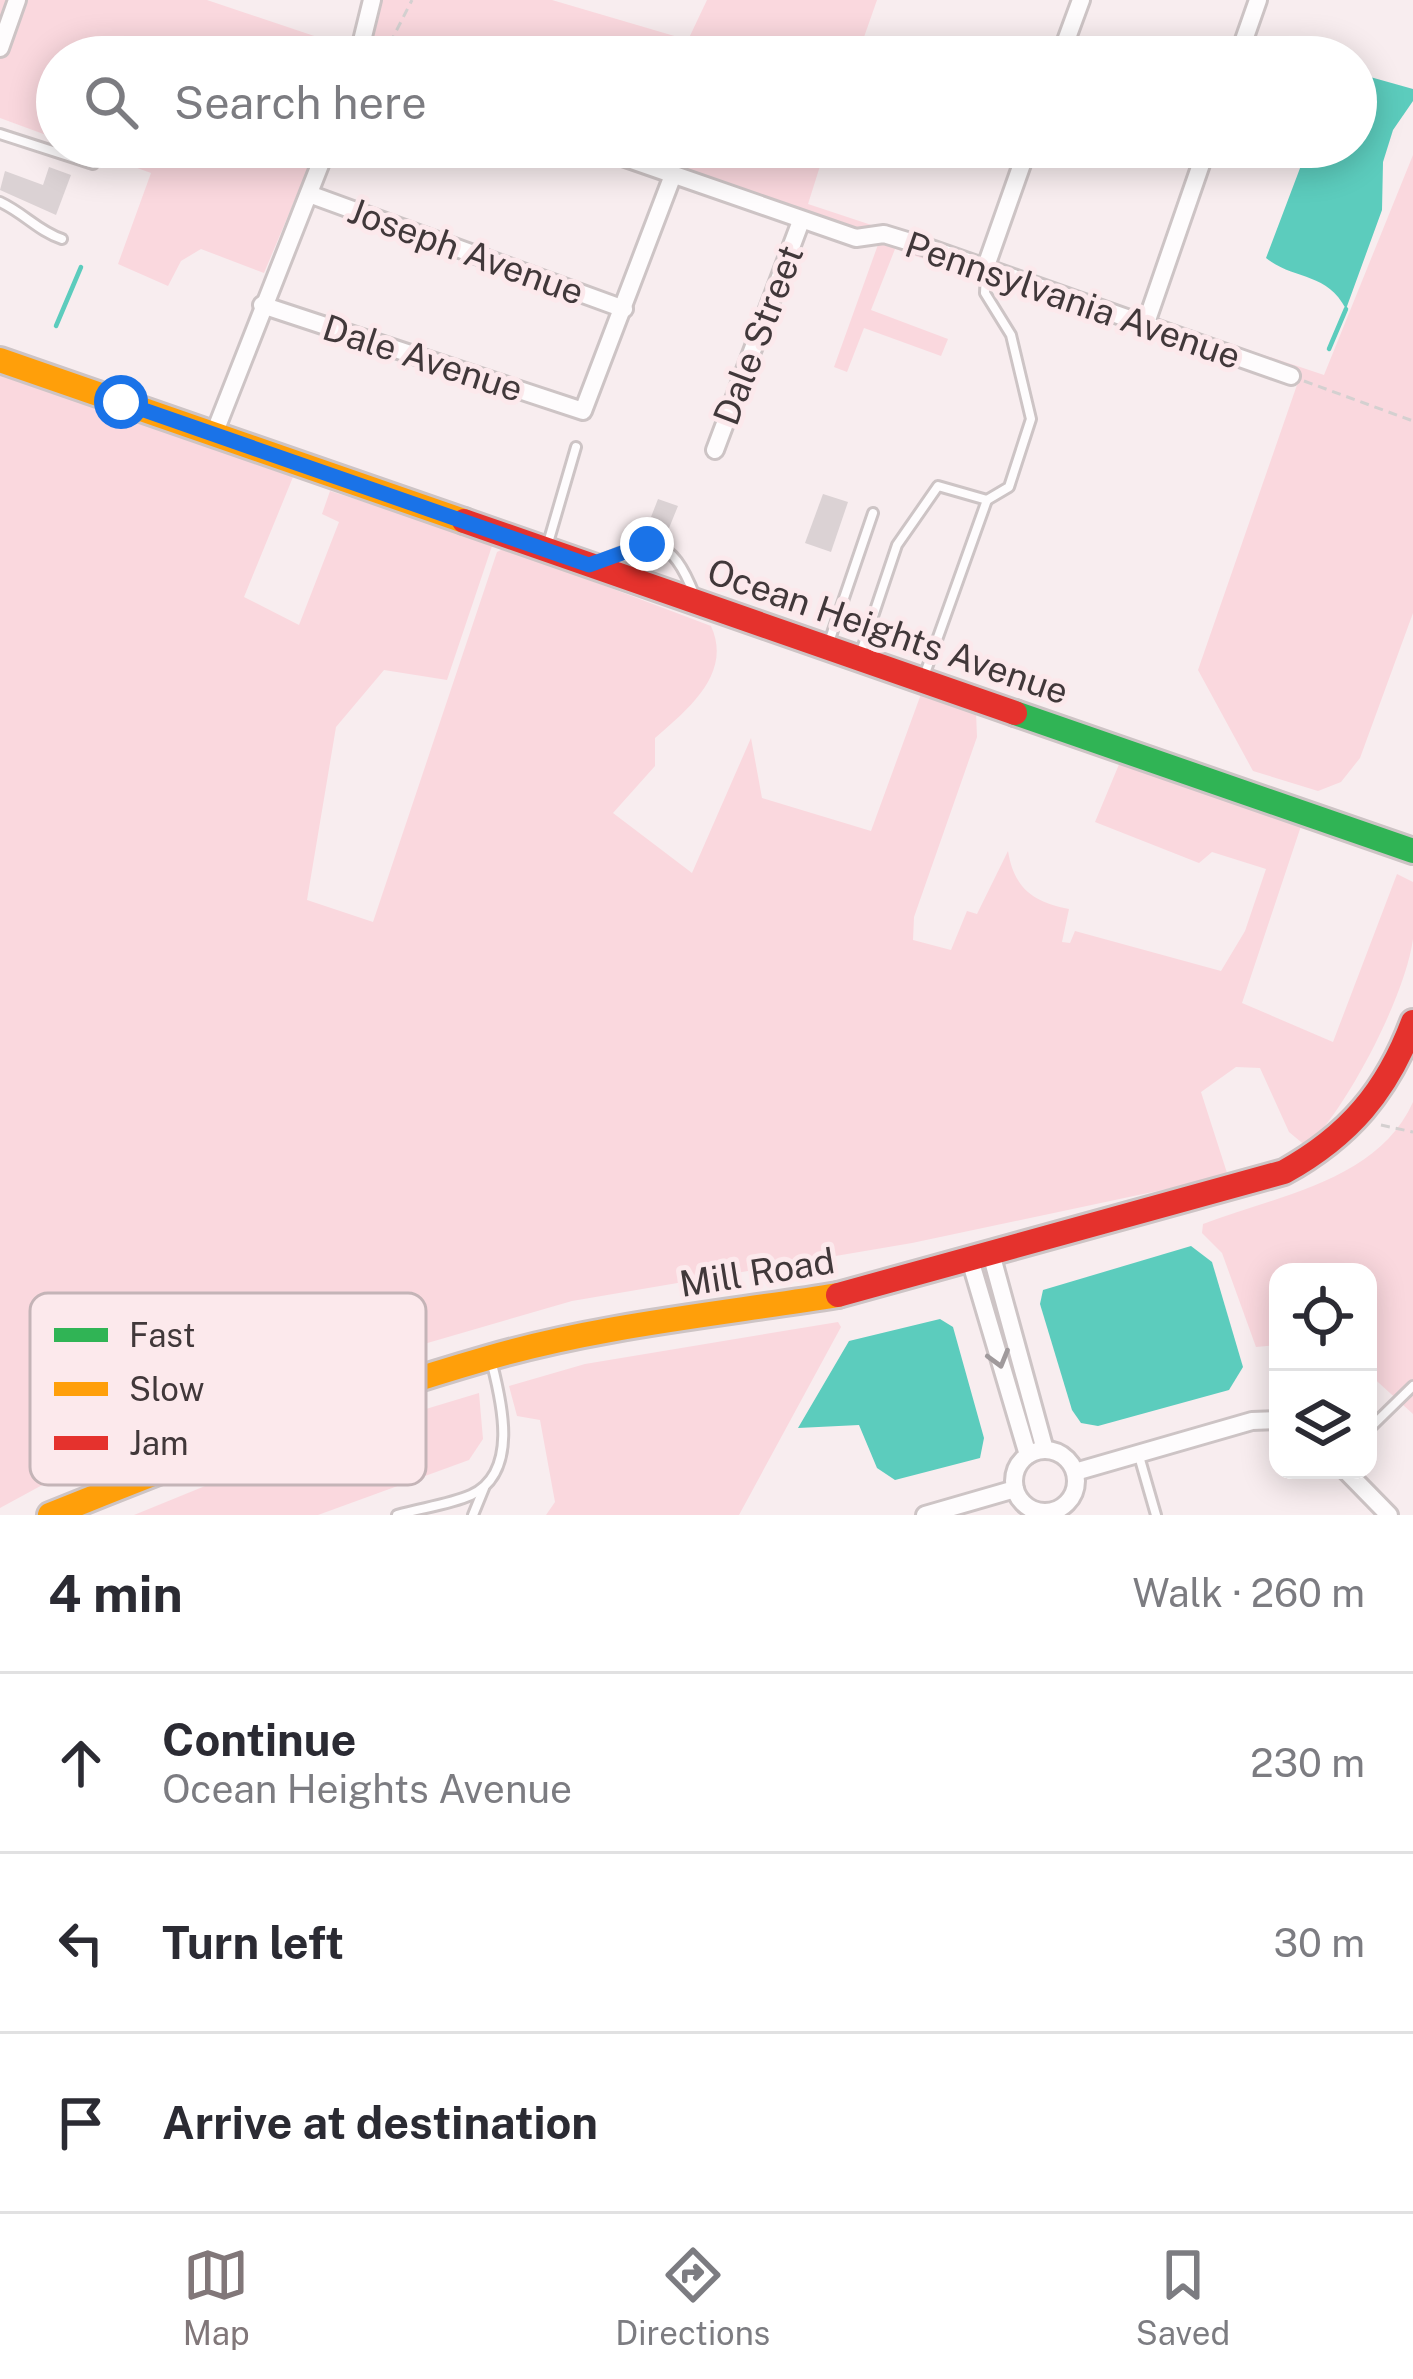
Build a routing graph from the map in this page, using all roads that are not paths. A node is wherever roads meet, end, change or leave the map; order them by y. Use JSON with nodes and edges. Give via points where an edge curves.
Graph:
{"nodes":[{"id":1,"x":16,"y":0,"type":"edge"},
{"id":2,"x":371,"y":0,"type":"edge"},
{"id":3,"x":1081,"y":0,"type":"edge"},
{"id":4,"x":1258,"y":0,"type":"edge"},
{"id":5,"x":363,"y":36,"type":"edge"},
{"id":6,"x":1068,"y":36,"type":"edge"},
{"id":7,"x":1245,"y":36,"type":"edge"},
{"id":8,"x":0,"y":48,"type":"edge"},
{"id":9,"x":0,"y":134,"type":"edge"},
{"id":10,"x":36,"y":146,"type":"edge"},
{"id":11,"x":319,"y":168,"type":"edge"},
{"id":12,"x":654,"y":168,"type":"edge"},
{"id":13,"x":1021,"y":168,"type":"edge"},
{"id":14,"x":1200,"y":168,"type":"edge"},
{"id":15,"x":674,"y":175,"type":"junction"},
{"id":16,"x":309,"y":194,"type":"junction"},
{"id":17,"x":0,"y":202,"type":"edge"},
{"id":18,"x":801,"y":221,"type":"junction"},
{"id":19,"x":62,"y":239,"type":"dead end"},
{"id":20,"x":986,"y":266,"type":"junction"},
{"id":21,"x":262,"y":304,"type":"junction"},
{"id":22,"x":624,"y":309,"type":"junction"},
{"id":23,"x":1145,"y":323,"type":"junction"},
{"id":24,"x":0,"y":360,"type":"edge"},
{"id":25,"x":1291,"y":376,"type":"road end"},
{"id":26,"x":214,"y":434,"type":"junction"},
{"id":27,"x":575,"y":447,"type":"dead end"},
{"id":28,"x":715,"y":450,"type":"dead end"},
{"id":29,"x":987,"y":500,"type":"junction"},
{"id":30,"x":873,"y":513,"type":"dead end"},
{"id":31,"x":546,"y":550,"type":"junction"},
{"id":32,"x":589,"y":565,"type":"junction"},
{"id":33,"x":697,"y":603,"type":"junction"},
{"id":34,"x":827,"y":647,"type":"junction"},
{"id":35,"x":859,"y":658,"type":"junction"},
{"id":36,"x":922,"y":680,"type":"junction"},
{"id":37,"x":1413,"y":851,"type":"edge"},
{"id":38,"x":1413,"y":1022,"type":"edge"},
{"id":39,"x":981,"y":1260,"type":"junction"},
{"id":40,"x":490,"y":1357,"type":"junction"},
{"id":41,"x":426,"y":1377,"type":"edge"},
{"id":42,"x":1413,"y":1385,"type":"edge"},
{"id":43,"x":1269,"y":1420,"type":"edge"},
{"id":44,"x":1377,"y":1421,"type":"edge"},
{"id":45,"x":1036,"y":1453,"type":"junction"},
{"id":46,"x":1139,"y":1454,"type":"junction"},
{"id":47,"x":1075,"y":1472,"type":"junction"},
{"id":48,"x":1354,"y":1479,"type":"edge"},
{"id":49,"x":487,"y":1481,"type":"junction"},
{"id":50,"x":124,"y":1485,"type":"edge"},
{"id":51,"x":1015,"y":1489,"type":"junction"},
{"id":52,"x":966,"y":1509,"type":"edge"},
{"id":53,"x":50,"y":1515,"type":"edge"},
{"id":54,"x":397,"y":1515,"type":"edge"},
{"id":55,"x":473,"y":1515,"type":"edge"},
{"id":56,"x":925,"y":1515,"type":"edge"},
{"id":57,"x":1156,"y":1515,"type":"edge"},
{"id":58,"x":1389,"y":1515,"type":"edge"}],
"edges":[{"from":1,"to":8,"type":"street"},
{"from":2,"to":5,"type":"street"},
{"from":3,"to":6,"type":"street"},
{"from":4,"to":7,"type":"street"},
{"from":9,"to":10,"type":"lane"},
{"from":11,"to":16,"type":"street"},
{"from":12,"to":15,"type":"street","name":"Pennsylvania Avenue"},
{"from":13,"to":20,"type":"street"},
{"from":14,"to":23,"type":"street"},
{"from":15,"to":18,"type":"street","name":"Pennsylvania Avenue"},
{"from":15,"to":22,"type":"street"},
{"from":16,"to":21,"type":"street"},
{"from":16,"to":22,"type":"street","name":"Joseph Avenue"},
{"from":17,"to":19,"type":"lane"},
{"from":18,"to":20,"type":"street","name":"Pennsylvania Avenue","via":[[856,238],[884,234]]},
{"from":18,"to":28,"type":"street","name":"Dale Street"},
{"from":20,"to":23,"type":"street","name":"Pennsylvania Avenue"},
{"from":20,"to":29,"type":"lane","via":[[985,293],[1011,335],[1031,419],[1009,487]]},
{"from":21,"to":22,"type":"street","name":"Dale Avenue","via":[[583,411]]},
{"from":21,"to":26,"type":"street"},
{"from":23,"to":25,"type":"street","name":"Pennsylvania Avenue"},
{"from":24,"to":26,"type":"main road","name":"Ocean Heights Avenue"},
{"from":26,"to":31,"type":"main road","name":"Ocean Heights Avenue"},
{"from":27,"to":31,"type":"lane"},
{"from":29,"to":35,"type":"lane","via":[[938,486],[897,545]]},
{"from":29,"to":36,"type":"lane"},
{"from":30,"to":34,"type":"lane"},
{"from":31,"to":32,"type":"main road","name":"Ocean Heights Avenue"},
{"from":32,"to":33,"type":"main road","name":"Ocean Heights Avenue"},
{"from":32,"to":33,"type":"lane","via":[[642,544],[662,547],[680,564]]},
{"from":33,"to":34,"type":"main road","name":"Ocean Heights Avenue"},
{"from":34,"to":35,"type":"main road","name":"Ocean Heights Avenue"},
{"from":35,"to":36,"type":"main road","name":"Ocean Heights Avenue"},
{"from":36,"to":37,"type":"main road","name":"Ocean Heights Avenue"},
{"from":38,"to":39,"type":"main road","name":"Mill Road","via":[[1370,1110],[1323,1153],[1269,1177]]},
{"from":39,"to":40,"type":"main road","name":"Mill Road","via":[[832,1298],[603,1331]]},
{"from":39,"to":45,"type":"street"},
{"from":40,"to":41,"type":"main road","name":"Mill Road"},
{"from":40,"to":49,"type":"lane","via":[[503,1444]]},
{"from":42,"to":44,"type":"lane"},
{"from":43,"to":46,"type":"street"},
{"from":45,"to":47,"type":"street","via":[[1064,1456]]},
{"from":45,"to":51,"type":"street","via":[[1016,1470]]},
{"from":46,"to":47,"type":"street"},
{"from":46,"to":57,"type":"lane"},
{"from":47,"to":51,"type":"street","via":[[1074,1492],[1053,1511],[1034,1510]]},
{"from":48,"to":58,"type":"street"},
{"from":49,"to":54,"type":"lane","via":[[471,1494]]},
{"from":49,"to":55,"type":"lane"},
{"from":50,"to":53,"type":"main road","name":"Mill Road"},
{"from":51,"to":52,"type":"street"},
{"from":52,"to":56,"type":"street"}]}
